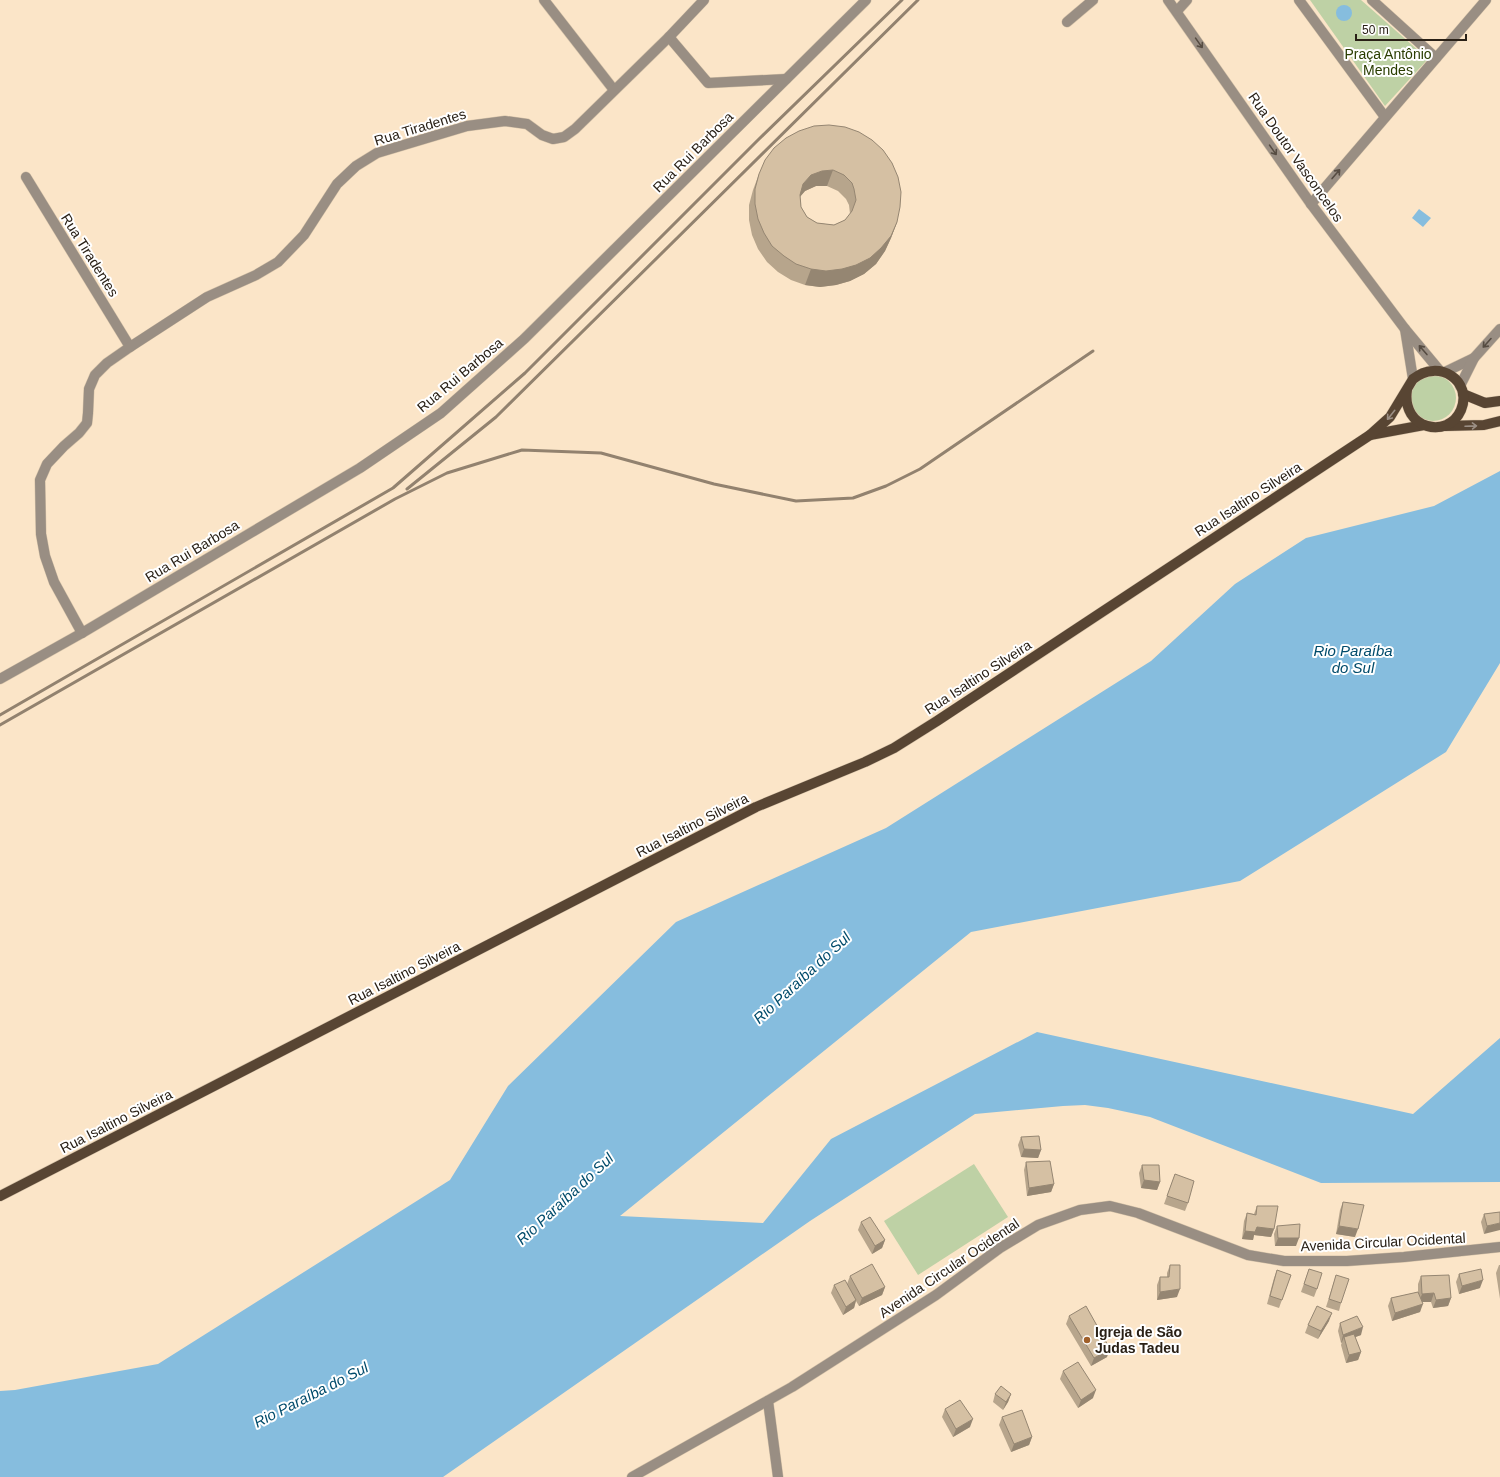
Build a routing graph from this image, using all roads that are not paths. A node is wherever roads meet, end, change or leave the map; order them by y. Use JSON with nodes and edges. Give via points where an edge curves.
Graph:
{"nodes":[{"id":1,"x":545,"y":0,"type":"edge"},
{"id":2,"x":704,"y":0,"type":"edge"},
{"id":3,"x":866,"y":0,"type":"edge"},
{"id":4,"x":1094,"y":0,"type":"edge"},
{"id":5,"x":1168,"y":0,"type":"edge"},
{"id":6,"x":1187,"y":0,"type":"edge"},
{"id":7,"x":1299,"y":0,"type":"edge"},
{"id":8,"x":1372,"y":0,"type":"edge"},
{"id":9,"x":1486,"y":0,"type":"edge"},
{"id":10,"x":1177,"y":11,"type":"junction"},
{"id":11,"x":1066,"y":22,"type":"dead end"},
{"id":12,"x":669,"y":37,"type":"junction"},
{"id":13,"x":1436,"y":58,"type":"junction"},
{"id":14,"x":786,"y":79,"type":"junction"},
{"id":15,"x":614,"y":90,"type":"junction"},
{"id":16,"x":1385,"y":117,"type":"junction"},
{"id":17,"x":26,"y":178,"type":"dead end"},
{"id":18,"x":1311,"y":204,"type":"junction"},
{"id":19,"x":1500,"y":328,"type":"edge"},
{"id":20,"x":1405,"y":329,"type":"junction"},
{"id":21,"x":130,"y":347,"type":"junction"},
{"id":22,"x":1474,"y":358,"type":"junction"},
{"id":23,"x":1443,"y":371,"type":"junction"},
{"id":24,"x":1413,"y":379,"type":"junction"},
{"id":25,"x":1407,"y":390,"type":"junction"},
{"id":26,"x":1462,"y":390,"type":"junction"},
{"id":27,"x":1500,"y":401,"type":"edge"},
{"id":28,"x":1500,"y":421,"type":"edge"},
{"id":29,"x":1424,"y":425,"type":"junction"},
{"id":30,"x":1441,"y":426,"type":"junction"},
{"id":31,"x":1370,"y":435,"type":"junction"},
{"id":32,"x":82,"y":633,"type":"junction"},
{"id":33,"x":0,"y":678,"type":"edge"},
{"id":34,"x":0,"y":1196,"type":"edge"},
{"id":35,"x":1500,"y":1247,"type":"edge"},
{"id":36,"x":768,"y":1401,"type":"junction"},
{"id":37,"x":632,"y":1477,"type":"edge"},
{"id":38,"x":778,"y":1477,"type":"edge"}],
"edges":[{"from":1,"to":15,"type":"street"},
{"from":2,"to":12,"type":"street","name":"Rua Tiradentes"},
{"from":3,"to":14,"type":"street","name":"Rua Rui Barbosa"},
{"from":4,"to":11,"type":"street"},
{"from":5,"to":10,"type":"street","name":"Rua Doutor Vasconcelos"},
{"from":6,"to":10,"type":"street"},
{"from":7,"to":16,"type":"street"},
{"from":8,"to":13,"type":"street"},
{"from":9,"to":13,"type":"street"},
{"from":10,"to":18,"type":"street","name":"Rua Doutor Vasconcelos","one_way":true},
{"from":12,"to":14,"type":"street","via":[[708,83]]},
{"from":12,"to":15,"type":"street","name":"Rua Tiradentes"},
{"from":13,"to":16,"type":"street"},
{"from":14,"to":32,"type":"street","name":"Rua Rui Barbosa","via":[[524,339],[440,413],[360,468]]},
{"from":15,"to":21,"type":"street","name":"Rua Tiradentes","via":[[564,137],[553,139],[542,136],[526,124],[505,121],[467,126],[377,153],[356,166],[337,184],[304,234],[278,262],[208,297]]},
{"from":18,"to":16,"type":"street","one_way":true},
{"from":17,"to":21,"type":"street","name":"Rua Tiradentes"},
{"from":18,"to":20,"type":"street","name":"Rua Doutor Vasconcelos"},
{"from":19,"to":22,"type":"street","one_way":true},
{"from":23,"to":20,"type":"street","name":"Rua Doutor Vasconcelos","one_way":true},
{"from":20,"to":24,"type":"street","name":"Rua Doutor Vasconcelos"},
{"from":21,"to":32,"type":"street","name":"Rua Tiradentes","via":[[106,363],[95,375],[89,389],[86,423],[46,464],[40,480],[41,534],[45,556],[54,582]]},
{"from":22,"to":23,"type":"street"},
{"from":22,"to":26,"type":"street"},
{"from":23,"to":24,"type":"main road","via":[[1426,371]]},
{"from":23,"to":26,"type":"main road","via":[[1456,380]]},
{"from":24,"to":25,"type":"main road"},
{"from":25,"to":29,"type":"main road","via":[[1407,407],[1410,415]]},
{"from":25,"to":31,"type":"main road","one_way":true,"via":[[1390,417]]},
{"from":26,"to":27,"type":"main road","via":[[1485,402]]},
{"from":26,"to":30,"type":"main road","via":[[1463,403],[1456,418]]},
{"from":30,"to":28,"type":"main road","one_way":true,"via":[[1484,425]]},
{"from":29,"to":30,"type":"main road"},
{"from":29,"to":31,"type":"main road"},
{"from":31,"to":34,"type":"main road","name":"Rua Isaltino Silveira","via":[[894,748],[756,807]]},
{"from":32,"to":33,"type":"street","name":"Rua Rui Barbosa"},
{"from":35,"to":36,"type":"street","name":"Avenida Circular Ocidental","via":[[1347,1261],[1284,1261],[1248,1255],[1138,1213],[1110,1206],[1080,1210],[1038,1225],[1000,1248],[936,1295]]},
{"from":36,"to":37,"type":"street","name":"Avenida Circular Ocidental"},
{"from":36,"to":38,"type":"street"}]}
